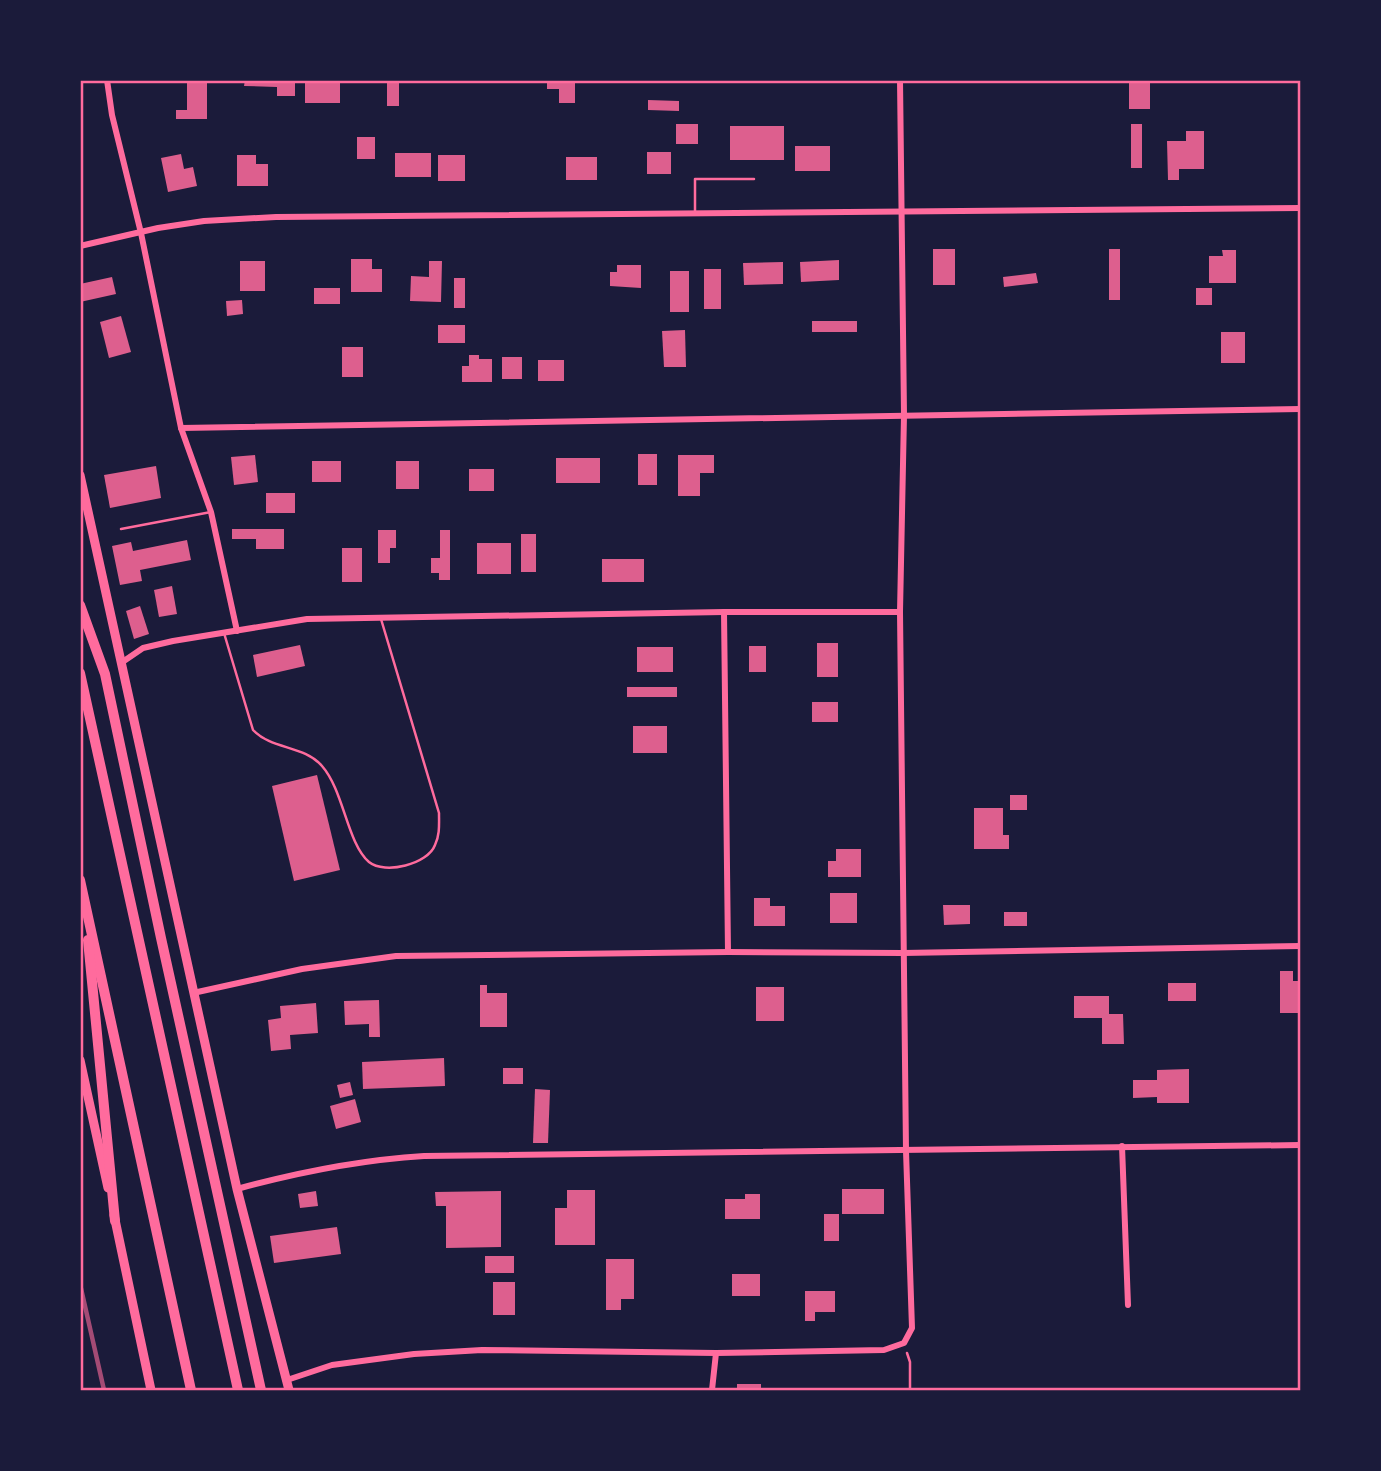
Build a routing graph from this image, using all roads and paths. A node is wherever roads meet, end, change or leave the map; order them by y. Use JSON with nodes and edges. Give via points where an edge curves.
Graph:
{"nodes":[{"id":1,"x":107,"y":80,"type":"edge"},
{"id":2,"x":900,"y":80,"type":"edge"},
{"id":3,"x":754,"y":179,"type":"dead end"},
{"id":4,"x":1300,"y":208,"type":"edge"},
{"id":5,"x":902,"y":213,"type":"junction"},
{"id":6,"x":695,"y":214,"type":"junction"},
{"id":7,"x":141,"y":233,"type":"junction"},
{"id":8,"x":80,"y":246,"type":"edge"},
{"id":9,"x":1300,"y":409,"type":"edge"},
{"id":10,"x":904,"y":415,"type":"junction"},
{"id":11,"x":181,"y":428,"type":"junction"},
{"id":12,"x":80,"y":475,"type":"edge"},
{"id":13,"x":211,"y":512,"type":"junction"},
{"id":14,"x":121,"y":529,"type":"dead end"},
{"id":15,"x":80,"y":605,"type":"edge"},
{"id":16,"x":724,"y":611,"type":"junction"},
{"id":17,"x":900,"y":612,"type":"junction"},
{"id":18,"x":381,"y":618,"type":"junction"},
{"id":19,"x":237,"y":631,"type":"junction"},
{"id":20,"x":224,"y":633,"type":"junction"},
{"id":21,"x":121,"y":663,"type":"junction"},
{"id":22,"x":80,"y":673,"type":"edge"},
{"id":23,"x":80,"y":880,"type":"edge"},
{"id":24,"x":84,"y":896,"type":"junction"},
{"id":25,"x":1300,"y":946,"type":"edge"},
{"id":26,"x":728,"y":952,"type":"junction"},
{"id":27,"x":903,"y":953,"type":"junction"},
{"id":28,"x":193,"y":993,"type":"junction"},
{"id":29,"x":80,"y":1060,"type":"edge"},
{"id":30,"x":1300,"y":1145,"type":"edge"},
{"id":31,"x":1122,"y":1146,"type":"junction"},
{"id":32,"x":906,"y":1151,"type":"junction"},
{"id":33,"x":237,"y":1189,"type":"junction"},
{"id":34,"x":115,"y":1221,"type":"junction"},
{"id":35,"x":1128,"y":1305,"type":"dead end"},
{"id":36,"x":904,"y":1343,"type":"junction"},
{"id":37,"x":716,"y":1353,"type":"junction"},
{"id":38,"x":287,"y":1380,"type":"junction"},
{"id":39,"x":237,"y":1388,"type":"edge"},
{"id":40,"x":151,"y":1391,"type":"edge"},
{"id":41,"x":191,"y":1391,"type":"edge"},
{"id":42,"x":261,"y":1391,"type":"edge"},
{"id":43,"x":289,"y":1391,"type":"edge"},
{"id":44,"x":712,"y":1391,"type":"edge"},
{"id":45,"x":910,"y":1391,"type":"edge"}],
"edges":[{"from":1,"to":7,"type":"street"},
{"from":2,"to":5,"type":"street"},
{"from":3,"to":6,"type":"lane","via":[[695,179]]},
{"from":4,"to":5,"type":"street"},
{"from":5,"to":6,"type":"street"},
{"from":5,"to":10,"type":"street"},
{"from":6,"to":7,"type":"street","via":[[276,217],[204,221]]},
{"from":7,"to":8,"type":"street"},
{"from":7,"to":11,"type":"street"},
{"from":9,"to":10,"type":"street"},
{"from":10,"to":11,"type":"street"},
{"from":10,"to":17,"type":"street"},
{"from":11,"to":13,"type":"street"},
{"from":12,"to":21,"type":"main road"},
{"from":13,"to":14,"type":"lane"},
{"from":13,"to":19,"type":"street"},
{"from":15,"to":42,"type":"highway","via":[[105,674]]},
{"from":16,"to":17,"type":"street"},
{"from":16,"to":18,"type":"street"},
{"from":16,"to":26,"type":"street"},
{"from":17,"to":27,"type":"street"},
{"from":18,"to":19,"type":"street","via":[[307,619]]},
{"from":18,"to":20,"type":"lane","via":[[439,813],[435,846],[428,856],[387,867],[368,861],[358,847],[323,766],[253,730]]},
{"from":19,"to":20,"type":"street"},
{"from":20,"to":21,"type":"street","via":[[143,648]]},
{"from":21,"to":28,"type":"main road"},
{"from":22,"to":39,"type":"highway"},
{"from":23,"to":24,"type":"highway"},
{"from":24,"to":34,"type":"highway"},
{"from":24,"to":41,"type":"highway"},
{"from":25,"to":27,"type":"street"},
{"from":26,"to":27,"type":"street"},
{"from":26,"to":28,"type":"street","via":[[396,956],[302,969]]},
{"from":27,"to":32,"type":"street"},
{"from":28,"to":33,"type":"main road"},
{"from":29,"to":34,"type":"main road"},
{"from":30,"to":31,"type":"street"},
{"from":31,"to":32,"type":"street"},
{"from":31,"to":35,"type":"street"},
{"from":32,"to":33,"type":"street","via":[[383,1158]]},
{"from":32,"to":36,"type":"street","via":[[912,1328]]},
{"from":33,"to":38,"type":"main road"},
{"from":34,"to":40,"type":"main road"},
{"from":36,"to":37,"type":"street","via":[[884,1350]]},
{"from":36,"to":45,"type":"path","via":[[910,1362]]},
{"from":37,"to":38,"type":"street","via":[[482,1350],[414,1354],[332,1365]]},
{"from":37,"to":44,"type":"street"},
{"from":38,"to":43,"type":"main road"}]}
